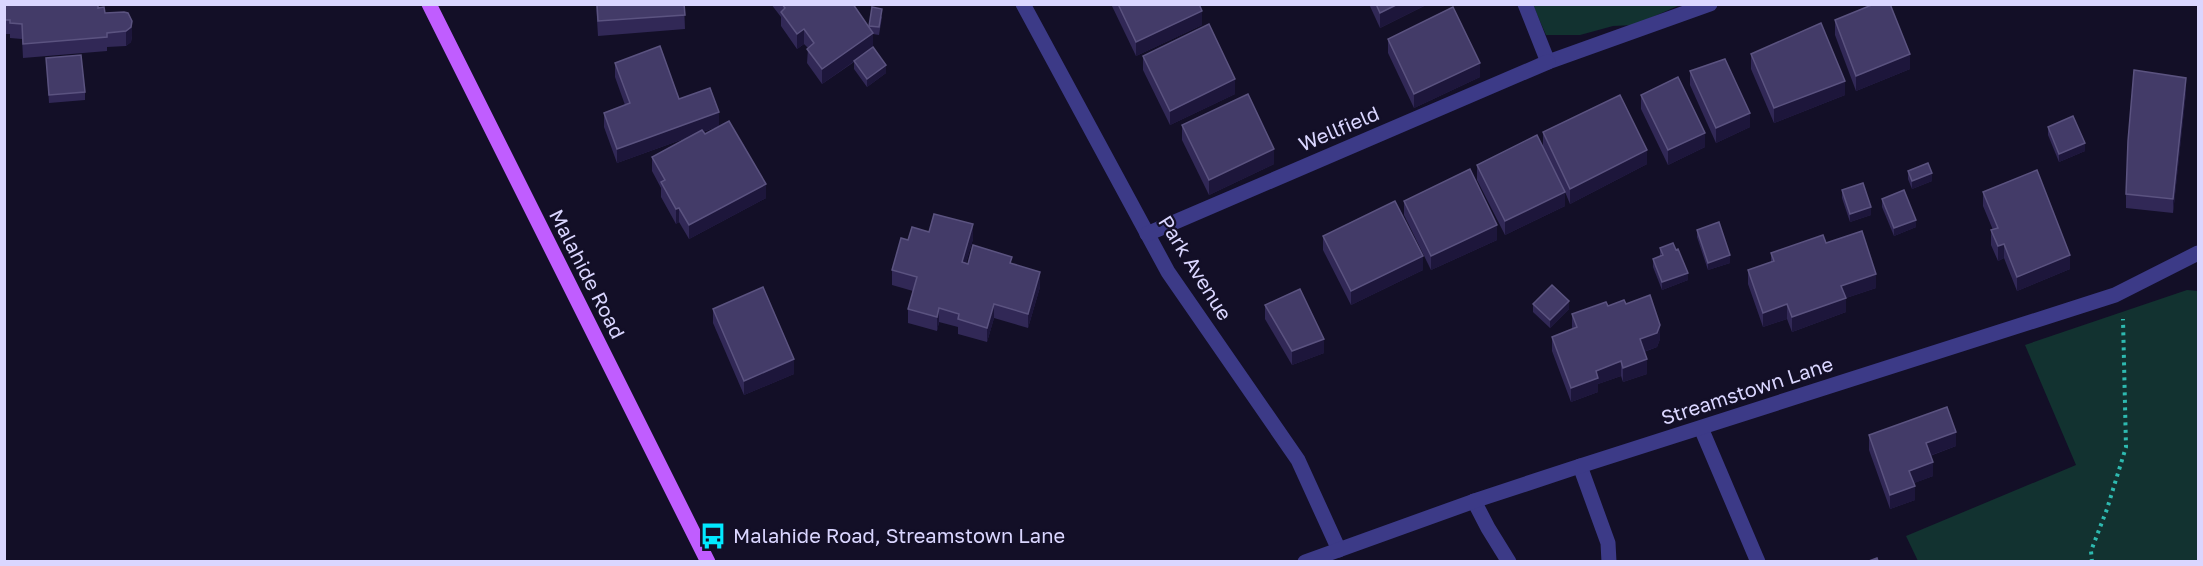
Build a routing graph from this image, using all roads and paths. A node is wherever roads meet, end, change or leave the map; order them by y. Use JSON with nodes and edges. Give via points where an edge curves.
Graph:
{"nodes":[{"id":1,"x":429,"y":4,"type":"edge"},
{"id":2,"x":1023,"y":4,"type":"edge"},
{"id":3,"x":1525,"y":4,"type":"edge"},
{"id":4,"x":1710,"y":4,"type":"edge"},
{"id":5,"x":1548,"y":62,"type":"junction"},
{"id":6,"x":1147,"y":234,"type":"junction"},
{"id":7,"x":2199,"y":253,"type":"edge"},
{"id":8,"x":2115,"y":295,"type":"junction"},
{"id":9,"x":1701,"y":428,"type":"junction"},
{"id":10,"x":1580,"y":466,"type":"junction"},
{"id":11,"x":1474,"y":501,"type":"junction"},
{"id":12,"x":1339,"y":550,"type":"junction"},
{"id":13,"x":708,"y":561,"type":"edge"},
{"id":14,"x":1305,"y":561,"type":"edge"},
{"id":15,"x":1509,"y":561,"type":"edge"},
{"id":16,"x":1609,"y":561,"type":"edge"},
{"id":17,"x":1758,"y":561,"type":"edge"},
{"id":18,"x":2092,"y":561,"type":"edge"}],
"edges":[{"from":1,"to":13,"type":"main road","name":"Malahide Road"},
{"from":2,"to":6,"type":"street","name":"Park Avenue"},
{"from":3,"to":5,"type":"street"},
{"from":4,"to":5,"type":"street","name":"Wellfield"},
{"from":5,"to":6,"type":"street","name":"Wellfield"},
{"from":6,"to":12,"type":"street","name":"Park Avenue","via":[[1168,272],[1298,460]]},
{"from":7,"to":8,"type":"street","name":"Streamstown Lane"},
{"from":8,"to":9,"type":"street","name":"Streamstown Lane"},
{"from":8,"to":18,"type":"path","via":[[2123,305],[2126,447],[2091,551]]},
{"from":9,"to":10,"type":"street","name":"Streamstown Lane"},
{"from":9,"to":17,"type":"street"},
{"from":10,"to":11,"type":"street","name":"Streamstown Lane"},
{"from":10,"to":16,"type":"street","via":[[1608,543]]},
{"from":11,"to":12,"type":"street","name":"Streamstown Lane"},
{"from":11,"to":15,"type":"street"},
{"from":12,"to":14,"type":"street","name":"Streamstown Lane"}]}
